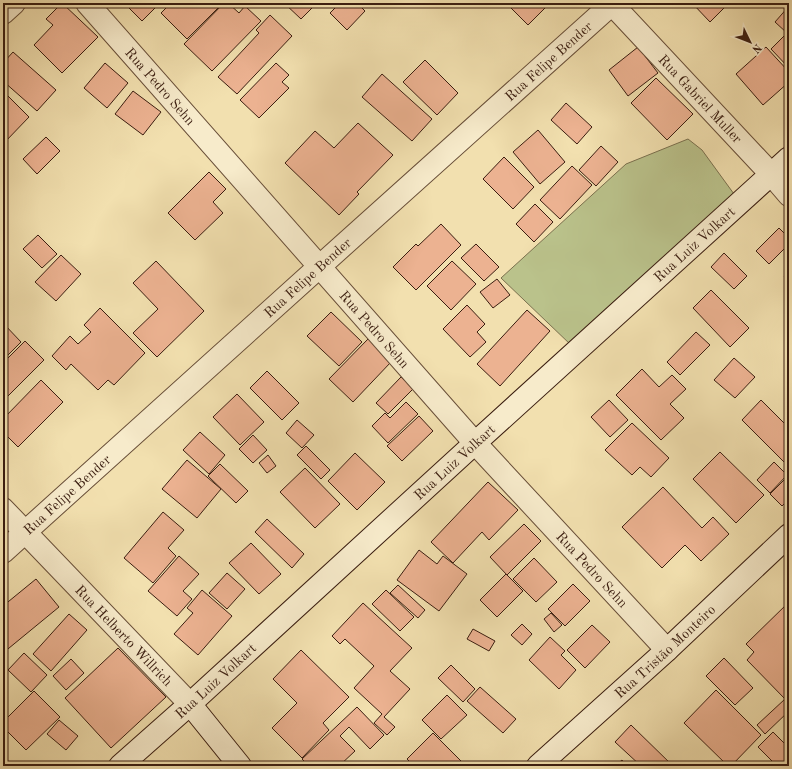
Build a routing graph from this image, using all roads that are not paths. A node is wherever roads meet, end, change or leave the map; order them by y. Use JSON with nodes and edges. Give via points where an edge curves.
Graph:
{"nodes":[{"id":1,"x":14,"y":3,"type":"edge"},
{"id":2,"x":87,"y":3,"type":"edge"},
{"id":3,"x":612,"y":3,"type":"edge"},
{"id":4,"x":3,"y":13,"type":"edge"},
{"id":5,"x":789,"y":158,"type":"edge"},
{"id":6,"x":771,"y":174,"type":"junction"},
{"id":7,"x":789,"y":195,"type":"edge"},
{"id":8,"x":319,"y":267,"type":"junction"},
{"id":9,"x":475,"y":443,"type":"junction"},
{"id":10,"x":3,"y":509,"type":"edge"},
{"id":11,"x":25,"y":533,"type":"junction"},
{"id":12,"x":789,"y":535,"type":"edge"},
{"id":13,"x":3,"y":552,"type":"edge"},
{"id":14,"x":667,"y":650,"type":"junction"},
{"id":15,"x":190,"y":704,"type":"junction"},
{"id":16,"x":120,"y":766,"type":"edge"},
{"id":17,"x":240,"y":766,"type":"edge"},
{"id":18,"x":538,"y":766,"type":"edge"}],
"edges":[{"from":1,"to":4,"type":"street"},
{"from":2,"to":8,"type":"street","name":"Rua Pedro Sehn"},
{"from":3,"to":6,"type":"street","name":"Rua Gabriel Muller"},
{"from":3,"to":8,"type":"street","name":"Rua Felipe Bender"},
{"from":5,"to":6,"type":"street","name":"Rua Luiz Volkart"},
{"from":6,"to":7,"type":"street","name":"Rua Gabriel Muller"},
{"from":6,"to":9,"type":"street","name":"Rua Luiz Volkart"},
{"from":8,"to":9,"type":"street","name":"Rua Pedro Sehn"},
{"from":8,"to":11,"type":"street","name":"Rua Felipe Bender"},
{"from":9,"to":14,"type":"street","name":"Rua Pedro Sehn"},
{"from":9,"to":15,"type":"street","name":"Rua Luiz Volkart"},
{"from":10,"to":11,"type":"street","name":"Rua Helberto Willrich"},
{"from":11,"to":13,"type":"street","name":"Rua Felipe Bender"},
{"from":11,"to":15,"type":"street","name":"Rua Helberto Willrich"},
{"from":12,"to":14,"type":"street","name":"Rua Tristão Monteiro"},
{"from":14,"to":18,"type":"street","name":"Rua Tristão Monteiro"},
{"from":15,"to":16,"type":"street","name":"Rua Luiz Volkart"},
{"from":15,"to":17,"type":"street","name":"Rua Helberto Willrich"}]}
